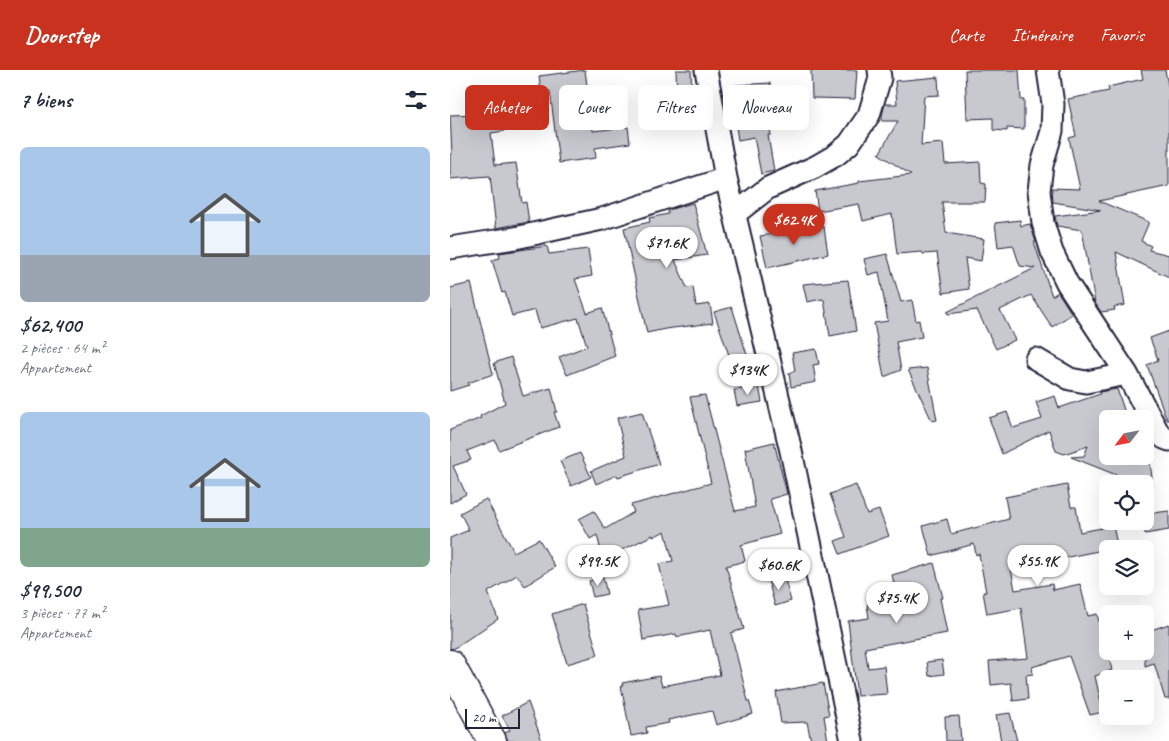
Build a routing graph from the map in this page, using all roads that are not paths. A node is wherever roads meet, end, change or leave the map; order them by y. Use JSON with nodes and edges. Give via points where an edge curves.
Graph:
{"nodes":[{"id":1,"x":706,"y":70,"type":"edge"},
{"id":2,"x":879,"y":70,"type":"edge"},
{"id":3,"x":1048,"y":70,"type":"edge"},
{"id":4,"x":726,"y":178,"type":"junction"},
{"id":5,"x":736,"y":213,"type":"junction"},
{"id":6,"x":450,"y":248,"type":"edge"},
{"id":7,"x":1036,"y":359,"type":"dead end"},
{"id":8,"x":1127,"y":374,"type":"junction"},
{"id":9,"x":1169,"y":440,"type":"edge"},
{"id":10,"x":450,"y":664,"type":"edge"},
{"id":11,"x":492,"y":741,"type":"edge"},
{"id":12,"x":852,"y":741,"type":"edge"}],
"edges":[{"from":1,"to":4,"type":"street"},
{"from":2,"to":5,"type":"street","via":[[880,78],[869,115],[849,144],[815,167],[768,188]]},
{"from":3,"to":8,"type":"street","via":[[1053,104],[1052,132],[1042,165],[1039,191],[1043,223],[1067,283]]},
{"from":4,"to":5,"type":"street"},
{"from":4,"to":6,"type":"street","via":[[602,219]]},
{"from":5,"to":12,"type":"street","via":[[793,460]]},
{"from":7,"to":8,"type":"street","via":[[1070,379],[1086,382]]},
{"from":8,"to":9,"type":"street","via":[[1158,432]]},
{"from":10,"to":11,"type":"street"}]}
